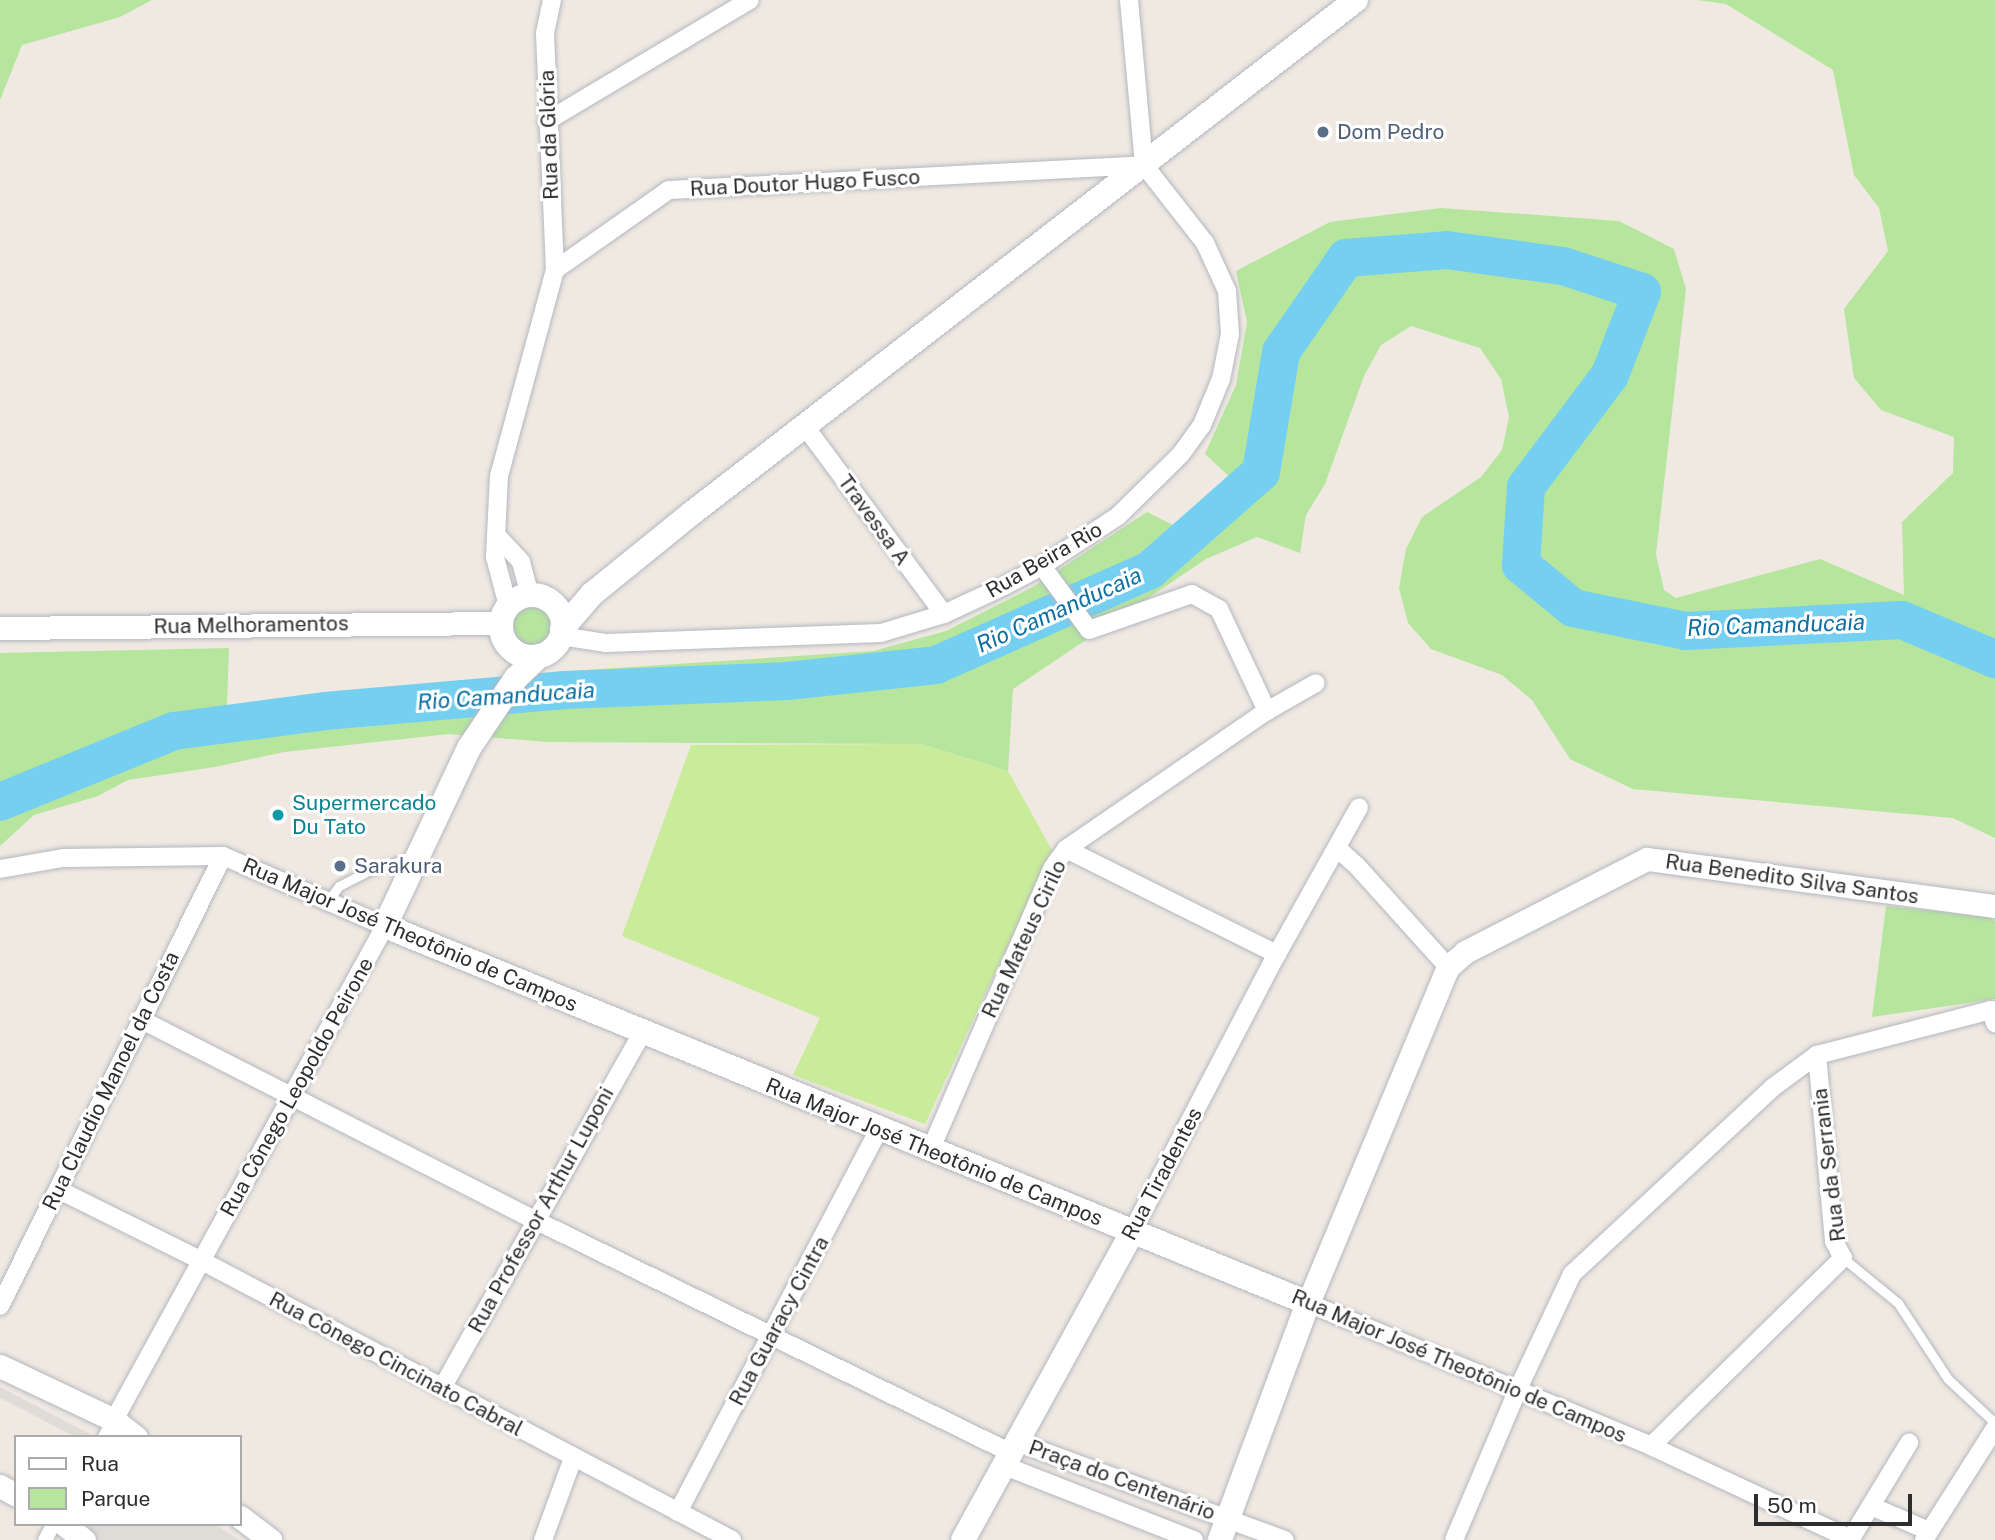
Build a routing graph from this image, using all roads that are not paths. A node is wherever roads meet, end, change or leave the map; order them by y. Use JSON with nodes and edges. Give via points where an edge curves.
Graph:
{"nodes":[{"id":1,"x":552,"y":0,"type":"edge"},
{"id":2,"x":750,"y":0,"type":"edge"},
{"id":3,"x":1129,"y":0,"type":"edge"},
{"id":4,"x":1356,"y":0,"type":"edge"},
{"id":5,"x":547,"y":121,"type":"junction"},
{"id":6,"x":1144,"y":165,"type":"junction"},
{"id":7,"x":555,"y":270,"type":"junction"},
{"id":8,"x":804,"y":425,"type":"junction"},
{"id":9,"x":498,"y":537,"type":"junction"},
{"id":10,"x":1042,"y":566,"type":"junction"},
{"id":11,"x":592,"y":594,"type":"junction"},
{"id":12,"x":521,"y":606,"type":"junction"},
{"id":13,"x":944,"y":614,"type":"junction"},
{"id":14,"x":0,"y":628,"type":"edge"},
{"id":15,"x":562,"y":632,"type":"junction"},
{"id":16,"x":511,"y":648,"type":"junction"},
{"id":17,"x":539,"y":656,"type":"junction"},
{"id":18,"x":516,"y":678,"type":"junction"},
{"id":19,"x":1316,"y":683,"type":"dead end"},
{"id":20,"x":1267,"y":711,"type":"junction"},
{"id":21,"x":1359,"y":807,"type":"dead end"},
{"id":22,"x":1337,"y":848,"type":"junction"},
{"id":23,"x":1066,"y":849,"type":"junction"},
{"id":24,"x":418,"y":855,"type":"junction"},
{"id":25,"x":223,"y":856,"type":"junction"},
{"id":26,"x":0,"y":869,"type":"edge"},
{"id":27,"x":328,"y":901,"type":"junction"},
{"id":28,"x":1995,"y":906,"type":"edge"},
{"id":29,"x":384,"y":926,"type":"junction"},
{"id":30,"x":1277,"y":954,"type":"junction"},
{"id":31,"x":1448,"y":967,"type":"junction"},
{"id":32,"x":1993,"y":1017,"type":"edge"},
{"id":33,"x":140,"y":1019,"type":"junction"},
{"id":34,"x":642,"y":1033,"type":"junction"},
{"id":35,"x":1817,"y":1055,"type":"junction"},
{"id":36,"x":292,"y":1097,"type":"junction"},
{"id":37,"x":879,"y":1129,"type":"junction"},
{"id":38,"x":930,"y":1151,"type":"junction"},
{"id":39,"x":59,"y":1189,"type":"junction"},
{"id":40,"x":535,"y":1220,"type":"junction"},
{"id":41,"x":1132,"y":1232,"type":"junction"},
{"id":42,"x":1843,"y":1258,"type":"junction"},
{"id":43,"x":202,"y":1261,"type":"junction"},
{"id":44,"x":1308,"y":1303,"type":"junction"},
{"id":45,"x":0,"y":1306,"type":"edge"},
{"id":46,"x":771,"y":1336,"type":"junction"},
{"id":47,"x":0,"y":1366,"type":"edge"},
{"id":48,"x":442,"y":1388,"type":"junction"},
{"id":49,"x":1518,"y":1389,"type":"junction"},
{"id":50,"x":1995,"y":1425,"type":"edge"},
{"id":51,"x":110,"y":1429,"type":"edge"},
{"id":52,"x":130,"y":1435,"type":"edge"},
{"id":53,"x":1909,"y":1443,"type":"dead end"},
{"id":54,"x":1651,"y":1446,"type":"junction"},
{"id":55,"x":1011,"y":1454,"type":"junction"},
{"id":56,"x":573,"y":1458,"type":"junction"},
{"id":57,"x":1871,"y":1506,"type":"junction"},
{"id":58,"x":678,"y":1512,"type":"junction"},
{"id":59,"x":242,"y":1519,"type":"edge"},
{"id":60,"x":66,"y":1526,"type":"edge"},
{"id":61,"x":1223,"y":1529,"type":"edge"},
{"id":62,"x":1926,"y":1536,"type":"edge"},
{"id":63,"x":1850,"y":1539,"type":"edge"},
{"id":64,"x":84,"y":1540,"type":"edge"},
{"id":65,"x":270,"y":1540,"type":"edge"},
{"id":66,"x":543,"y":1540,"type":"edge"},
{"id":67,"x":732,"y":1540,"type":"edge"},
{"id":68,"x":963,"y":1540,"type":"edge"},
{"id":69,"x":1194,"y":1540,"type":"edge"},
{"id":70,"x":1285,"y":1540,"type":"edge"},
{"id":71,"x":1454,"y":1540,"type":"edge"}],
"edges":[{"from":1,"to":5,"type":"street","name":"Rua da Glória","via":[[545,33]]},
{"from":2,"to":5,"type":"street"},
{"from":3,"to":6,"type":"street"},
{"from":4,"to":6,"type":"main road"},
{"from":5,"to":7,"type":"street","name":"Rua da Glória"},
{"from":6,"to":7,"type":"street","name":"Rua Doutor Hugo Fusco","via":[[669,190]]},
{"from":6,"to":8,"type":"main road"},
{"from":6,"to":10,"type":"street","name":"Rua Beira Rio","via":[[1205,243],[1227,291],[1230,334],[1221,379],[1202,425],[1181,454],[1118,516]]},
{"from":7,"to":9,"type":"street","via":[[499,476]]},
{"from":8,"to":11,"type":"main road"},
{"from":8,"to":13,"type":"street","name":"Travessa A"},
{"from":9,"to":12,"type":"street","via":[[496,568]]},
{"from":9,"to":12,"type":"street","via":[[521,562]]},
{"from":10,"to":13,"type":"street","name":"Rua Beira Rio"},
{"from":10,"to":20,"type":"street","via":[[1089,630],[1192,594],[1219,609]]},
{"from":11,"to":12,"type":"main road"},
{"from":11,"to":15,"type":"main road"},
{"from":12,"to":14,"type":"street","name":"Rua Melhoramentos"},
{"from":12,"to":15,"type":"main road","via":[[561,615]]},
{"from":12,"to":16,"type":"main road","via":[[505,641]]},
{"from":13,"to":15,"type":"street","name":"Rua Beira Rio","via":[[881,633],[606,643]]},
{"from":15,"to":17,"type":"main road","via":[[556,645]]},
{"from":16,"to":17,"type":"main road","via":[[519,654]]},
{"from":16,"to":18,"type":"main road"},
{"from":17,"to":18,"type":"main road","name":"Rua Cônego Leopoldo Peirone"},
{"from":18,"to":24,"type":"main road","name":"Rua Cônego Leopoldo Peirone","via":[[470,748]]},
{"from":19,"to":20,"type":"street","name":"Rua Mateus Cirilo"},
{"from":20,"to":23,"type":"street","name":"Rua Mateus Cirilo"},
{"from":21,"to":22,"type":"street","name":"Rua Tiradentes"},
{"from":22,"to":30,"type":"street","name":"Rua Tiradentes"},
{"from":22,"to":31,"type":"street"},
{"from":23,"to":30,"type":"street"},
{"from":23,"to":38,"type":"street","name":"Rua Mateus Cirilo","via":[[1053,867]]},
{"from":24,"to":27,"type":"lane","via":[[339,886]]},
{"from":24,"to":29,"type":"main road","name":"Rua Cônego Leopoldo Peirone"},
{"from":25,"to":26,"type":"street","name":"Rua Major José Theotônio de Campos","via":[[63,858]]},
{"from":25,"to":27,"type":"street","name":"Rua Major José Theotônio de Campos"},
{"from":25,"to":33,"type":"street","name":"Rua Claudio Manoel da Costa"},
{"from":27,"to":29,"type":"street","name":"Rua Major José Theotônio de Campos"},
{"from":28,"to":31,"type":"street","name":"Rua Benedito Silva Santos","via":[[1647,859],[1465,952]]},
{"from":29,"to":34,"type":"main road","name":"Rua Major José Theotônio de Campos"},
{"from":29,"to":36,"type":"street","name":"Rua Cônego Leopoldo Peirone"},
{"from":30,"to":41,"type":"street","name":"Rua Tiradentes"},
{"from":31,"to":44,"type":"street"},
{"from":32,"to":35,"type":"street"},
{"from":33,"to":36,"type":"street"},
{"from":33,"to":39,"type":"street","name":"Rua Claudio Manoel da Costa"},
{"from":34,"to":37,"type":"main road","name":"Rua Major José Theotônio de Campos"},
{"from":34,"to":40,"type":"street","name":"Rua Professor Arthur Luponi"},
{"from":35,"to":42,"type":"street","name":"Rua da Serrania","via":[[1834,1241]]},
{"from":35,"to":49,"type":"street","via":[[1772,1088],[1572,1274]]},
{"from":36,"to":40,"type":"street"},
{"from":36,"to":43,"type":"street","name":"Rua Cônego Leopoldo Peirone"},
{"from":37,"to":38,"type":"main road","name":"Rua Major José Theotônio de Campos"},
{"from":37,"to":46,"type":"street","name":"Rua Guaracy Cintra"},
{"from":38,"to":41,"type":"main road","name":"Rua Major José Theotônio de Campos"},
{"from":39,"to":43,"type":"street","name":"Rua Cônego Cincinato Cabral"},
{"from":39,"to":45,"type":"street","name":"Rua Claudio Manoel da Costa"},
{"from":40,"to":46,"type":"street"},
{"from":40,"to":48,"type":"street","name":"Rua Professor Arthur Luponi"},
{"from":41,"to":44,"type":"main road","name":"Rua Major José Theotônio de Campos"},
{"from":41,"to":55,"type":"main road","name":"Rua Tiradentes"},
{"from":42,"to":50,"type":"lane","name":"Rua da Serrania","via":[[1898,1303],[1948,1379]]},
{"from":42,"to":54,"type":"street"},
{"from":43,"to":48,"type":"street","name":"Rua Cônego Cincinato Cabral"},
{"from":43,"to":51,"type":"street","name":"Rua Cônego Leopoldo Peirone"},
{"from":44,"to":49,"type":"street","name":"Rua Major José Theotônio de Campos"},
{"from":44,"to":61,"type":"main road"},
{"from":46,"to":55,"type":"street"},
{"from":46,"to":58,"type":"street","name":"Rua Guaracy Cintra"},
{"from":47,"to":51,"type":"street"},
{"from":48,"to":56,"type":"street","name":"Rua Cônego Cincinato Cabral"},
{"from":49,"to":54,"type":"street","name":"Rua Major José Theotônio de Campos"},
{"from":49,"to":71,"type":"street"},
{"from":50,"to":62,"type":"street"},
{"from":51,"to":52,"type":"street"},
{"from":53,"to":57,"type":"street"},
{"from":54,"to":63,"type":"street","name":"Rua Major José Theotônio de Campos"},
{"from":55,"to":61,"type":"street","name":"Praça do Centenário"},
{"from":55,"to":68,"type":"main road","name":"Rua Tiradentes"},
{"from":55,"to":69,"type":"street","name":"Praça do Centenário"},
{"from":56,"to":58,"type":"street","name":"Rua Cônego Cincinato Cabral"},
{"from":56,"to":66,"type":"street"},
{"from":57,"to":62,"type":"street"},
{"from":57,"to":63,"type":"street"},
{"from":58,"to":67,"type":"street","name":"Rua Cônego Cincinato Cabral"},
{"from":59,"to":65,"type":"street"},
{"from":60,"to":64,"type":"street"},
{"from":61,"to":70,"type":"street","name":"Praça do Centenário"}]}
